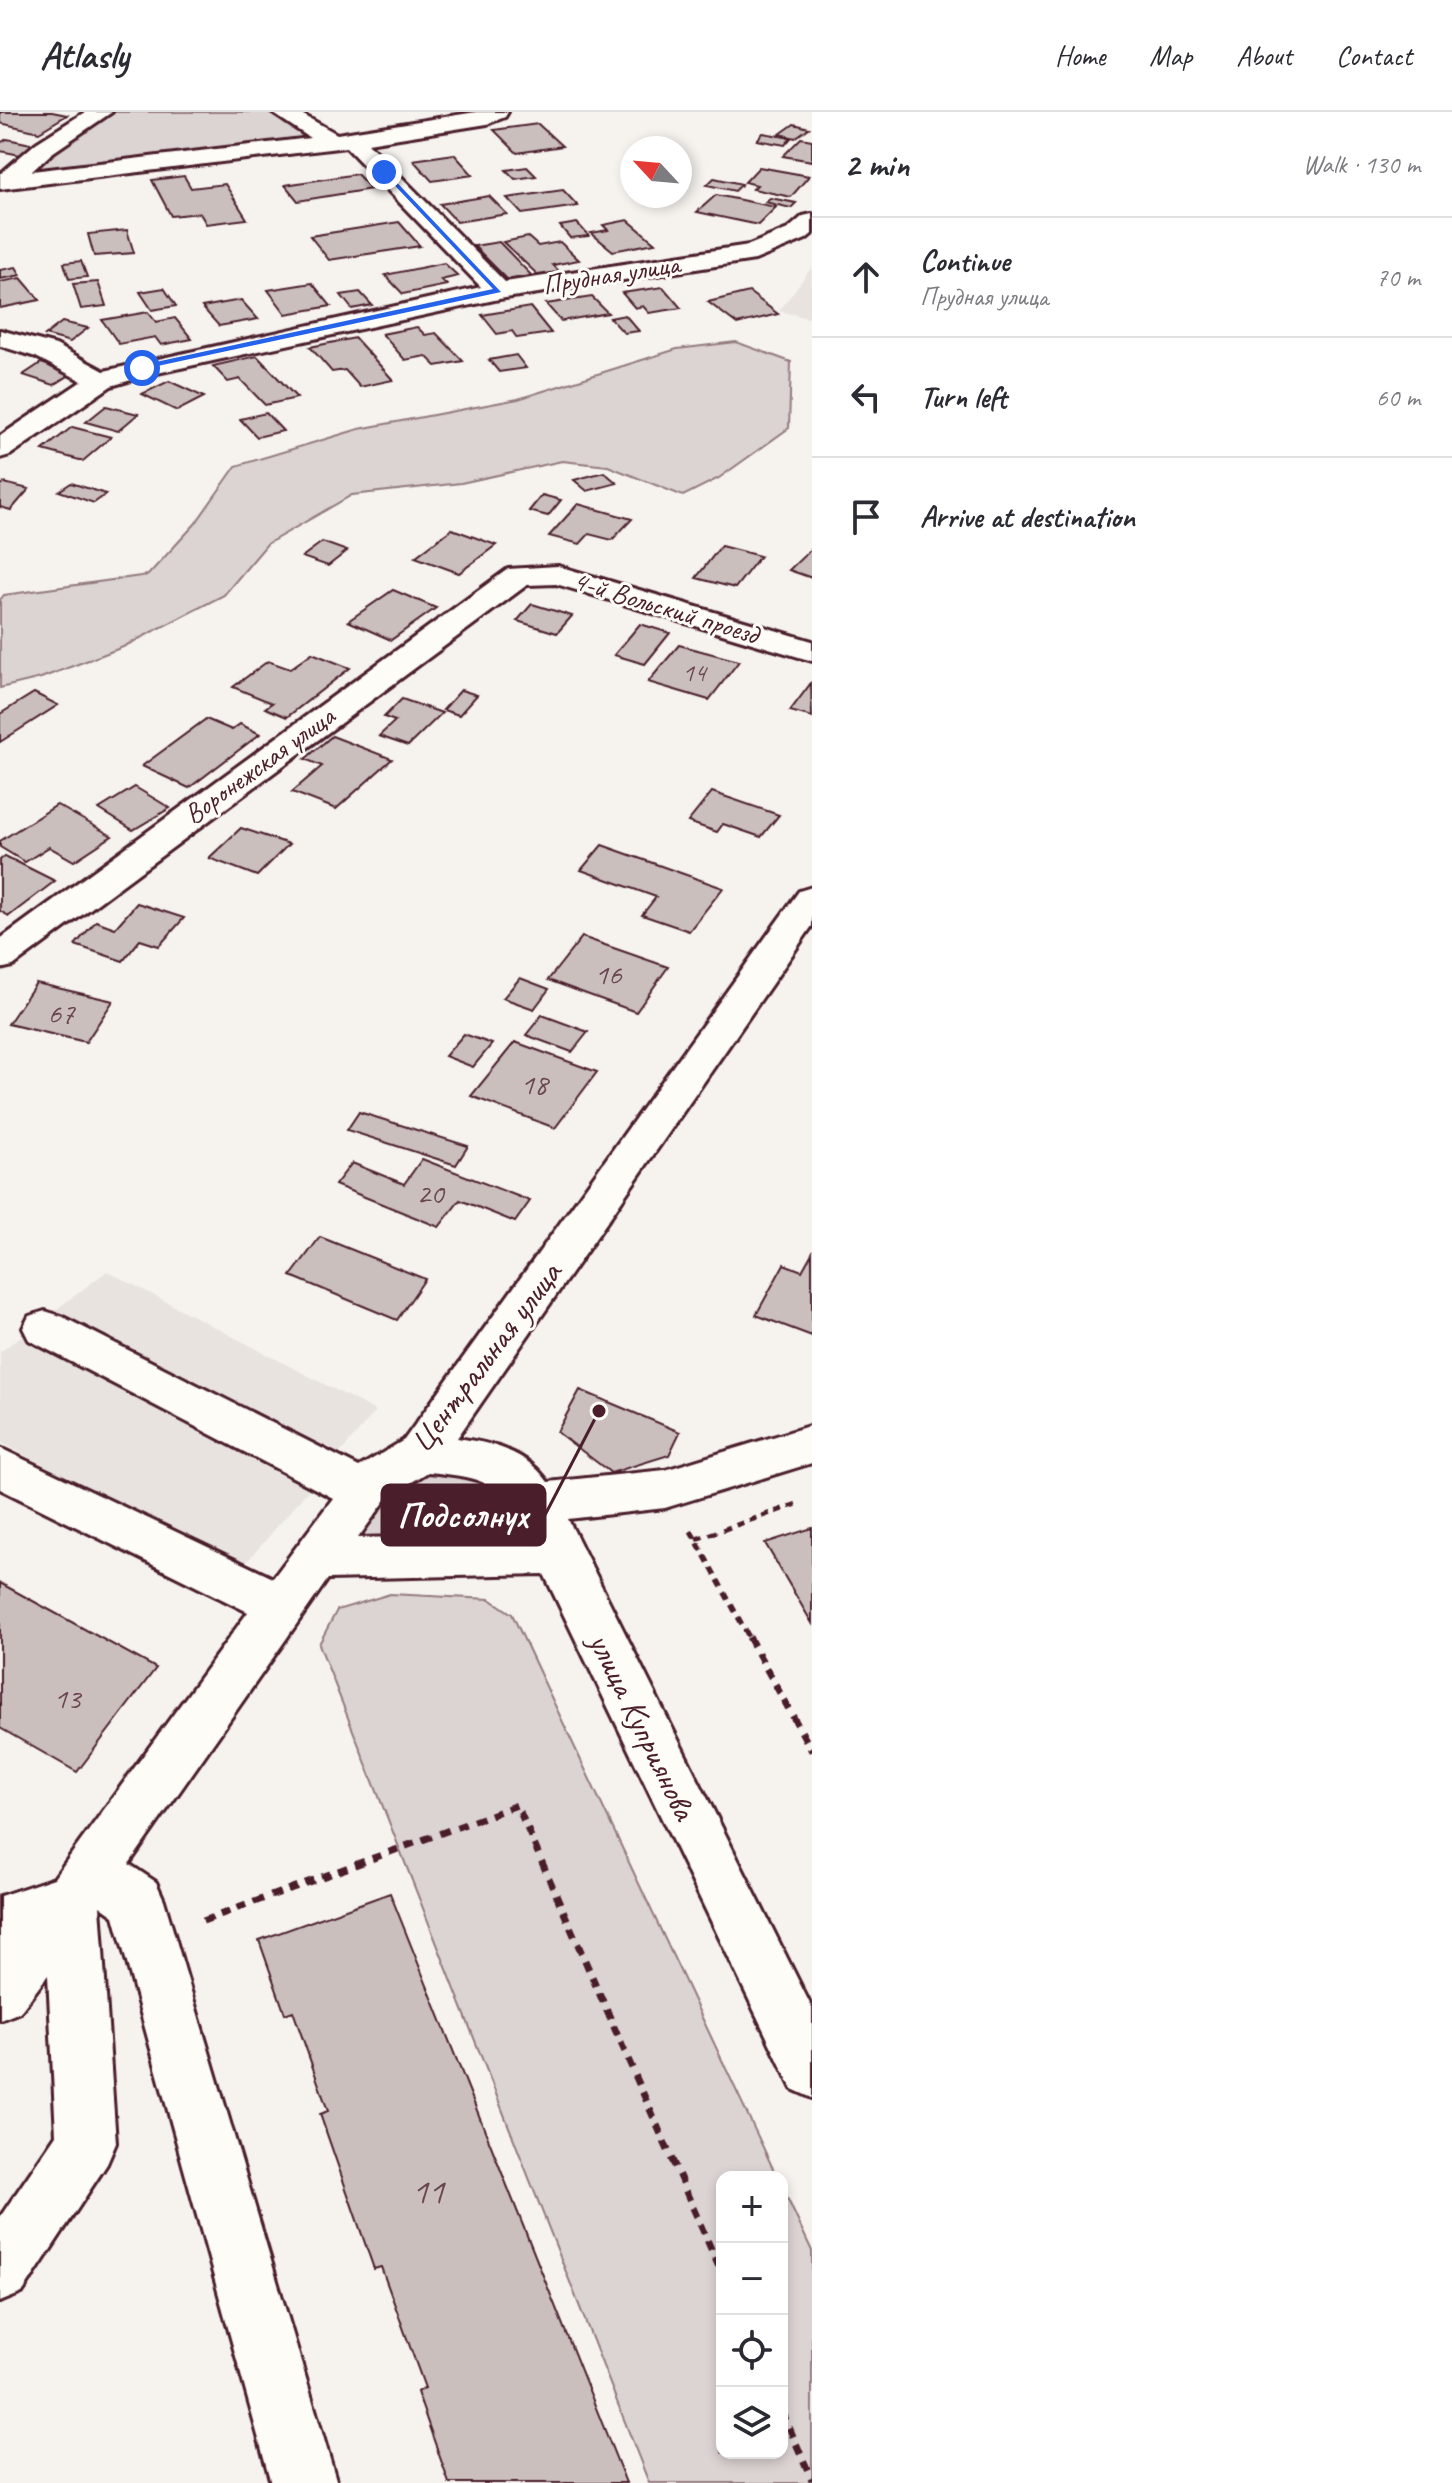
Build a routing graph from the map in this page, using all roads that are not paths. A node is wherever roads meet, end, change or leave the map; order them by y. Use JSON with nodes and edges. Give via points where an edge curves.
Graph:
{"nodes":[{"id":1,"x":101,"y":112,"type":"edge"},
{"id":2,"x":282,"y":112,"type":"edge"},
{"id":3,"x":497,"y":112,"type":"edge"},
{"id":4,"x":342,"y":140,"type":"junction"},
{"id":5,"x":2,"y":182,"type":"edge"},
{"id":6,"x":812,"y":221,"type":"edge"},
{"id":7,"x":499,"y":291,"type":"junction"},
{"id":8,"x":0,"y":338,"type":"edge"},
{"id":9,"x":101,"y":380,"type":"junction"},
{"id":10,"x":0,"y":449,"type":"edge"},
{"id":11,"x":519,"y":576,"type":"joint"},
{"id":12,"x":812,"y":651,"type":"edge"},
{"id":13,"x":812,"y":899,"type":"edge"},
{"id":14,"x":0,"y":957,"type":"edge"},
{"id":15,"x":45,"y":1328,"type":"dead end"},
{"id":16,"x":812,"y":1444,"type":"edge"},
{"id":17,"x":421,"y":1453,"type":"junction"},
{"id":18,"x":0,"y":1467,"type":"edge"},
{"id":19,"x":365,"y":1492,"type":"junction"},
{"id":20,"x":539,"y":1503,"type":"junction"},
{"id":21,"x":558,"y":1553,"type":"junction"},
{"id":22,"x":315,"y":1559,"type":"junction"},
{"id":23,"x":281,"y":1605,"type":"junction"},
{"id":24,"x":83,"y":1885,"type":"junction"},
{"id":25,"x":0,"y":1922,"type":"edge"},
{"id":26,"x":0,"y":1993,"type":"edge"},
{"id":27,"x":812,"y":2069,"type":"edge"},
{"id":28,"x":0,"y":2271,"type":"edge"},
{"id":29,"x":304,"y":2483,"type":"edge"}],
"edges":[{"from":1,"to":5,"type":"street"},
{"from":2,"to":4,"type":"street"},
{"from":3,"to":4,"type":"street"},
{"from":4,"to":5,"type":"street"},
{"from":4,"to":7,"type":"street"},
{"from":6,"to":7,"type":"street","name":"Прудная улица","via":[[797,234],[755,252]]},
{"from":7,"to":9,"type":"street","name":"Прудная улица"},
{"from":8,"to":9,"type":"street","via":[[46,351]]},
{"from":9,"to":10,"type":"street","name":"Прудная улица"},
{"from":11,"to":12,"type":"street","name":"4-й Вольский проезд","via":[[558,575]]},
{"from":11,"to":14,"type":"street","name":"Воронежская улица"},
{"from":13,"to":17,"type":"street","name":"Центральная улица"},
{"from":15,"to":19,"type":"street"},
{"from":16,"to":20,"type":"street","via":[[665,1489]]},
{"from":17,"to":19,"type":"street","name":"Центральная улица"},
{"from":17,"to":20,"type":"street","name":"улица Куприянова","via":[[463,1456],[511,1470]]},
{"from":18,"to":23,"type":"street"},
{"from":19,"to":22,"type":"street","name":"Центральная улица"},
{"from":20,"to":21,"type":"street","name":"улица Куприянова"},
{"from":21,"to":22,"type":"street"},
{"from":21,"to":27,"type":"street","name":"улица Куприянова"},
{"from":22,"to":23,"type":"street","name":"Центральная улица"},
{"from":23,"to":24,"type":"street","name":"Центральная улица"},
{"from":24,"to":25,"type":"street"},
{"from":24,"to":26,"type":"street","name":"Центральная улица"},
{"from":24,"to":28,"type":"street","via":[[86,2143]]},
{"from":24,"to":29,"type":"street","via":[[137,1900]]}]}
